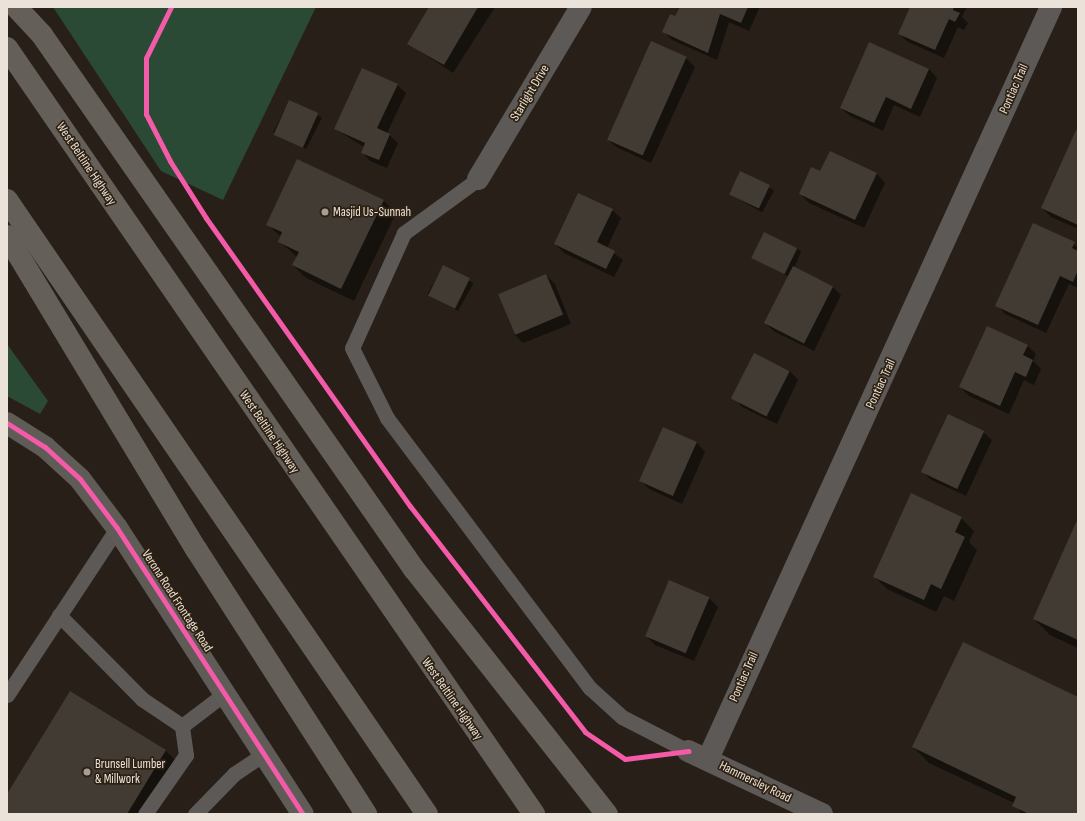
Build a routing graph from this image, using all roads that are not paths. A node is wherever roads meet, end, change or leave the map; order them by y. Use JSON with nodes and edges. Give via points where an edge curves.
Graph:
{"nodes":[{"id":1,"x":16,"y":7,"type":"edge"},
{"id":2,"x":581,"y":7,"type":"edge"},
{"id":3,"x":1051,"y":7,"type":"edge"},
{"id":4,"x":7,"y":48,"type":"edge"},
{"id":5,"x":478,"y":179,"type":"joint"},
{"id":6,"x":7,"y":200,"type":"edge"},
{"id":7,"x":7,"y":236,"type":"edge"},
{"id":8,"x":7,"y":422,"type":"edge"},
{"id":9,"x":117,"y":528,"type":"junction"},
{"id":10,"x":59,"y":615,"type":"junction"},
{"id":11,"x":224,"y":694,"type":"junction"},
{"id":12,"x":7,"y":695,"type":"edge"},
{"id":13,"x":182,"y":726,"type":"junction"},
{"id":14,"x":688,"y":750,"type":"joint"},
{"id":15,"x":265,"y":753,"type":"junction"},
{"id":16,"x":708,"y":759,"type":"junction"},
{"id":17,"x":800,"y":809,"type":"edge"},
{"id":18,"x":145,"y":814,"type":"edge"},
{"id":19,"x":195,"y":814,"type":"edge"},
{"id":20,"x":303,"y":814,"type":"edge"},
{"id":21,"x":366,"y":814,"type":"edge"},
{"id":22,"x":427,"y":814,"type":"edge"},
{"id":23,"x":534,"y":814,"type":"edge"},
{"id":24,"x":607,"y":814,"type":"edge"},
{"id":25,"x":822,"y":814,"type":"edge"}],
"edges":[{"from":1,"to":24,"type":"highway","via":[[42,35],[414,569]]},
{"from":2,"to":5,"type":"street","name":"Starlight Drive"},
{"from":3,"to":16,"type":"street","name":"Pontiac Trail"},
{"from":4,"to":23,"type":"highway","name":"West Beltline Highway"},
{"from":5,"to":14,"type":"lane","via":[[404,234],[352,348],[387,418],[590,688],[622,717]]},
{"from":6,"to":22,"type":"highway"},
{"from":7,"to":21,"type":"highway","via":[[196,550]]},
{"from":8,"to":9,"type":"street","name":"Verona Road Frontage Road","via":[[45,447],[80,479]]},
{"from":9,"to":10,"type":"lane"},
{"from":9,"to":11,"type":"street","name":"Verona Road Frontage Road"},
{"from":10,"to":12,"type":"lane"},
{"from":10,"to":13,"type":"lane","via":[[142,699]]},
{"from":11,"to":13,"type":"lane"},
{"from":11,"to":15,"type":"street","name":"Verona Road Frontage Road"},
{"from":13,"to":18,"type":"lane","via":[[186,755]]},
{"from":14,"to":16,"type":"street","name":"Hammersley Road"},
{"from":15,"to":19,"type":"lane","via":[[234,774]]},
{"from":15,"to":20,"type":"street","name":"Verona Road Frontage Road"},
{"from":16,"to":17,"type":"street","name":"Hammersley Road"},
{"from":17,"to":25,"type":"street","name":"Hammersley Road"}]}
